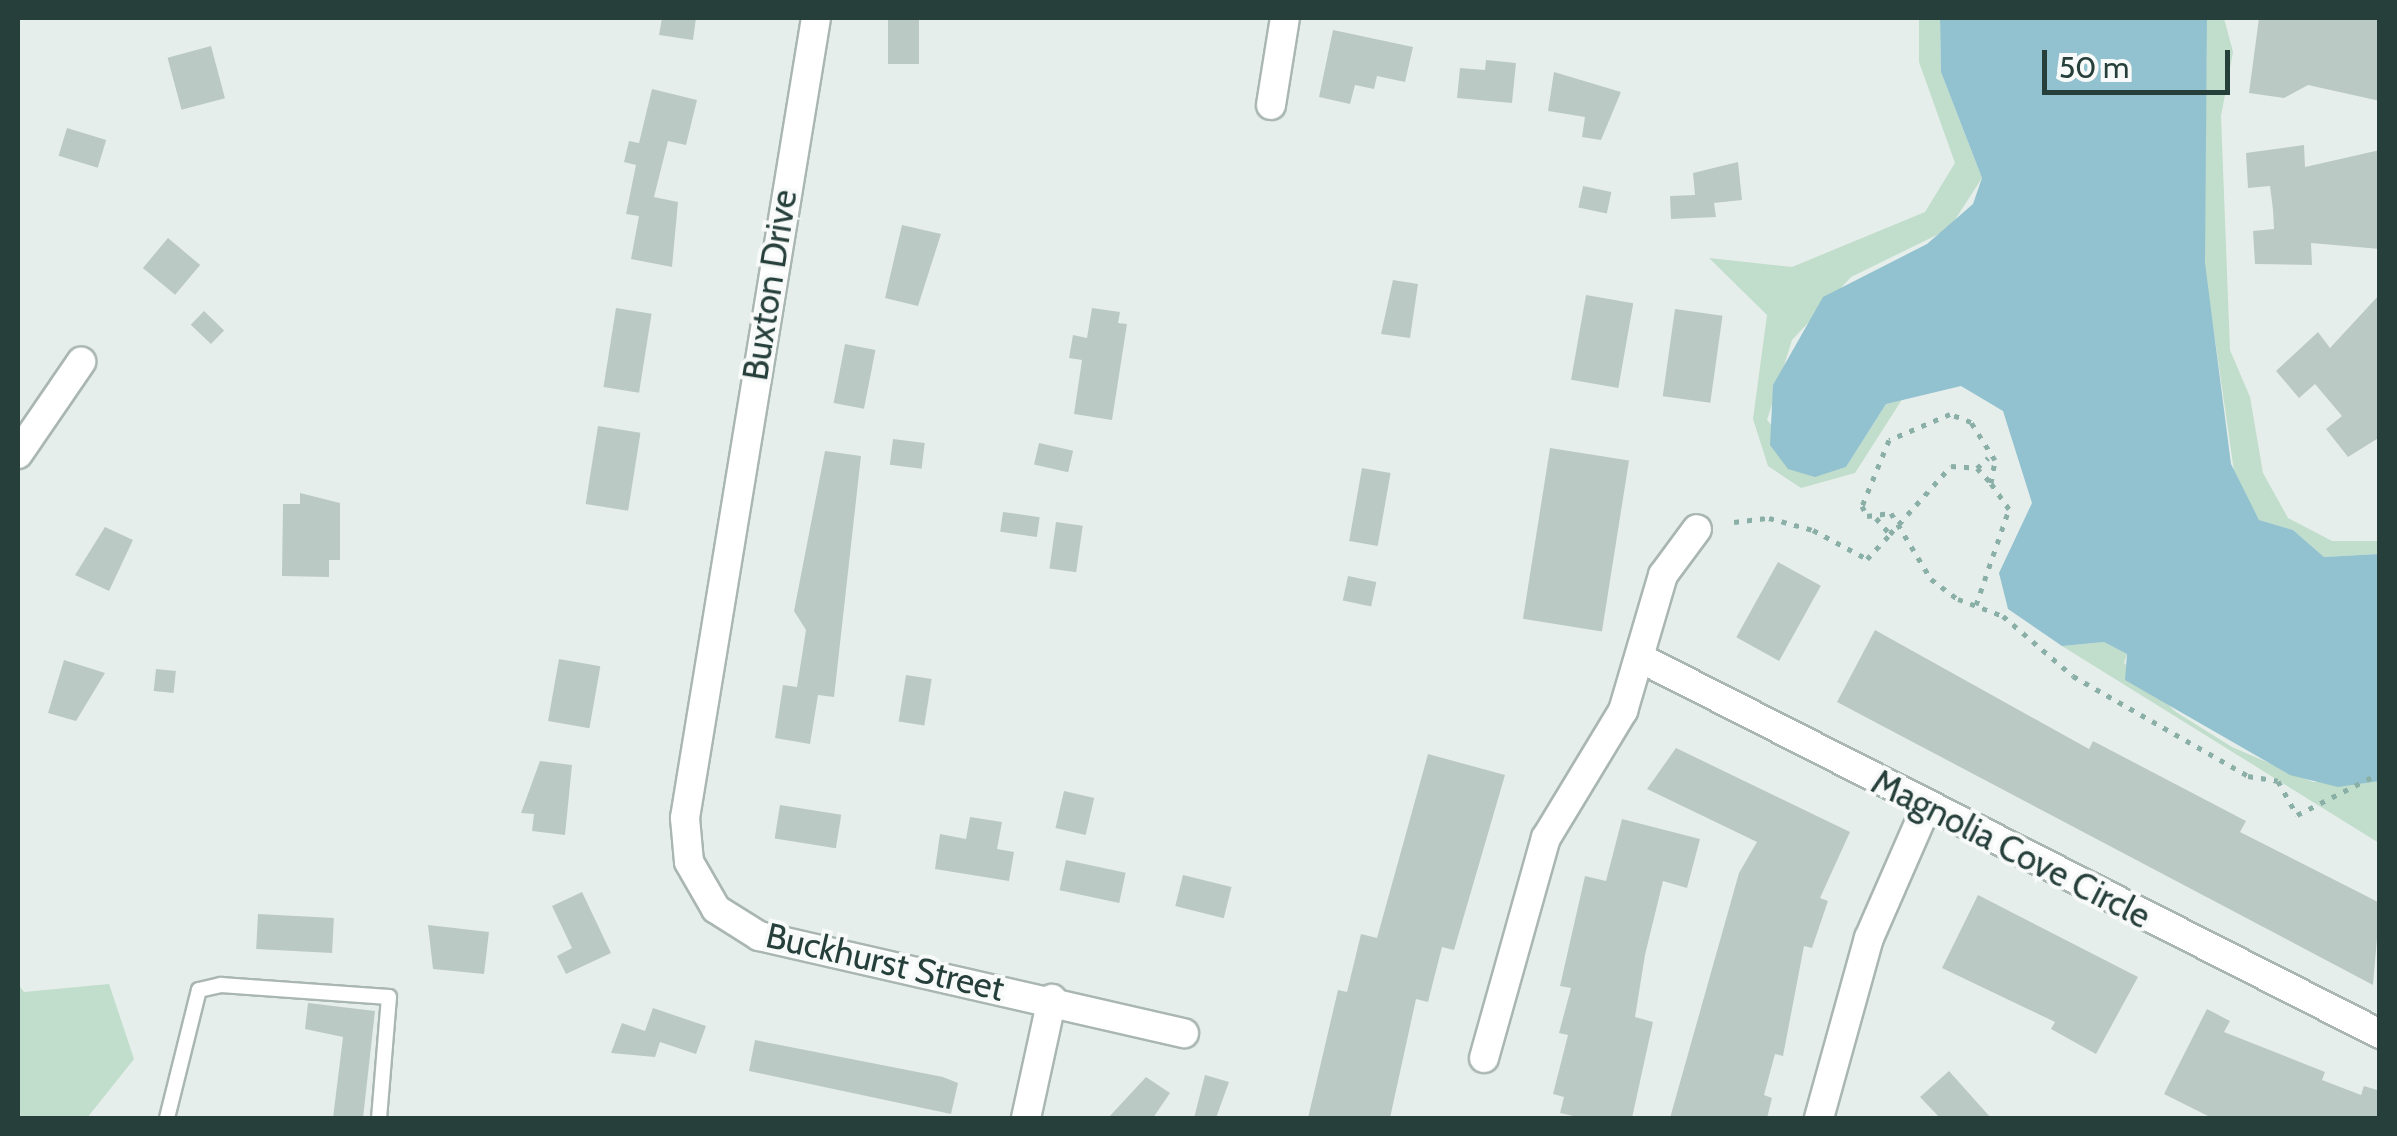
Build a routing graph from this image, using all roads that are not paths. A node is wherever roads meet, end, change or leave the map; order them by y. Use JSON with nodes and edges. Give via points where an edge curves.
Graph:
{"nodes":[{"id":1,"x":816,"y":18,"type":"edge"},
{"id":2,"x":1285,"y":18,"type":"edge"},
{"id":3,"x":1271,"y":105,"type":"dead end"},
{"id":4,"x":81,"y":362,"type":"dead end"},
{"id":5,"x":18,"y":454,"type":"edge"},
{"id":6,"x":1697,"y":530,"type":"dead end"},
{"id":7,"x":728,"y":552,"type":"joint"},
{"id":8,"x":1644,"y":660,"type":"junction"},
{"id":9,"x":1927,"y":805,"type":"junction"},
{"id":10,"x":1052,"y":1000,"type":"junction"},
{"id":11,"x":1184,"y":1033,"type":"dead end"},
{"id":12,"x":2380,"y":1034,"type":"edge"},
{"id":13,"x":1484,"y":1058,"type":"dead end"},
{"id":14,"x":167,"y":1118,"type":"edge"},
{"id":15,"x":379,"y":1118,"type":"edge"},
{"id":16,"x":1026,"y":1118,"type":"edge"},
{"id":17,"x":1818,"y":1118,"type":"edge"}],
"edges":[{"from":1,"to":7,"type":"street","name":"Buxton Drive"},
{"from":2,"to":3,"type":"street"},
{"from":4,"to":5,"type":"street"},
{"from":6,"to":8,"type":"street","via":[[1664,574]]},
{"from":7,"to":10,"type":"street","name":"Buckhurst Street","via":[[686,818],[698,886],[758,936]]},
{"from":8,"to":9,"type":"street","name":"Magnolia Cove Circle"},
{"from":8,"to":13,"type":"street","via":[[1546,838]]},
{"from":9,"to":12,"type":"street","name":"Magnolia Cove Circle"},
{"from":9,"to":17,"type":"street","via":[[1869,938]]},
{"from":10,"to":11,"type":"street","name":"Buckhurst Street"},
{"from":10,"to":16,"type":"street"},
{"from":14,"to":15,"type":"lane","via":[[199,990],[221,986],[390,997]]}]}
